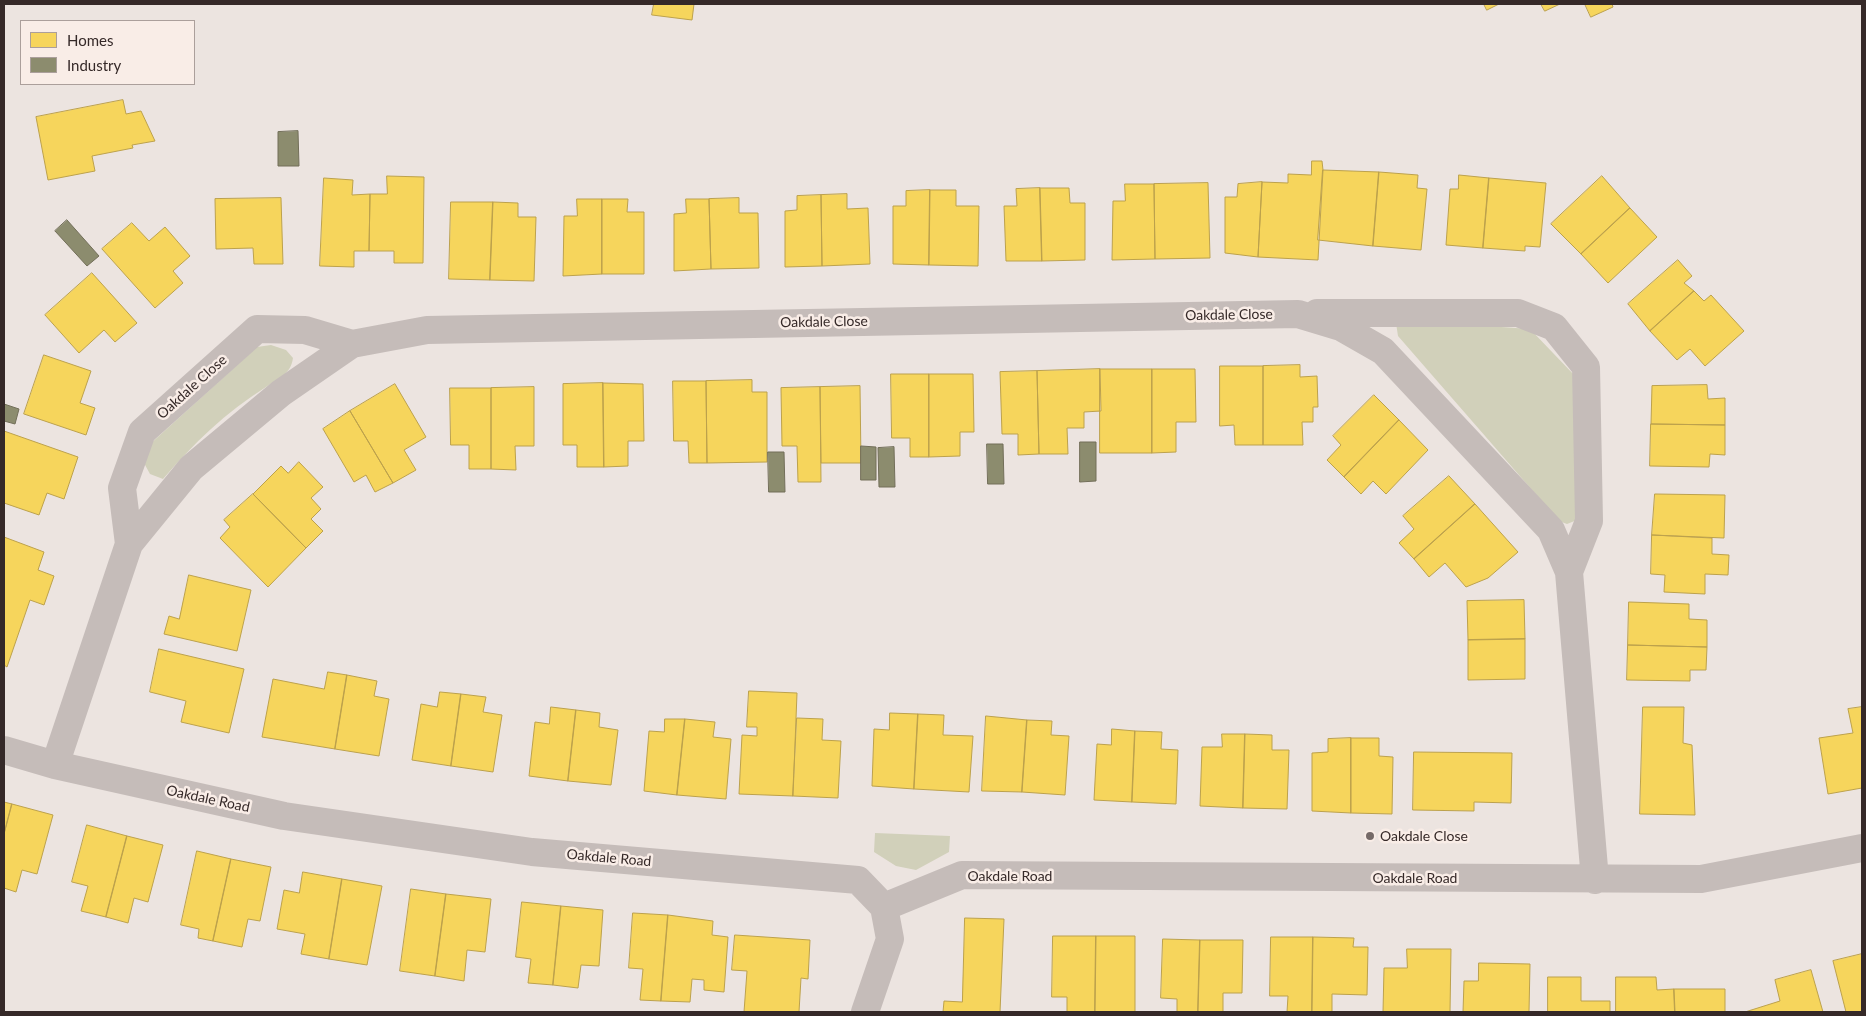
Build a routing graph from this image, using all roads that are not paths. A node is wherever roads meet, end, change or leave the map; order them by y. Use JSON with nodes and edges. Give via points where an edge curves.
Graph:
{"nodes":[{"id":1,"x":1298,"y":314,"type":"junction"},
{"id":2,"x":352,"y":344,"type":"junction"},
{"id":3,"x":129,"y":544,"type":"junction"},
{"id":4,"x":1569,"y":572,"type":"junction"},
{"id":5,"x":4,"y":750,"type":"edge"},
{"id":6,"x":55,"y":766,"type":"junction"},
{"id":7,"x":1862,"y":848,"type":"edge"},
{"id":8,"x":1595,"y":880,"type":"junction"},
{"id":9,"x":884,"y":907,"type":"junction"},
{"id":10,"x":865,"y":1012,"type":"edge"}],
"edges":[{"from":1,"to":2,"type":"street","name":"Oakdale Close","via":[[427,330]]},
{"from":1,"to":4,"type":"street","name":"Oakdale Close","via":[[1341,327],[1383,350],[1551,530]]},
{"from":1,"to":4,"type":"street","name":"Oakdale Close","via":[[1518,314],[1554,327],[1586,367],[1589,521]]},
{"from":2,"to":3,"type":"street","name":"Oakdale Close","via":[[281,393],[191,468]]},
{"from":2,"to":3,"type":"street","name":"Oakdale Close","via":[[306,330],[257,329],[142,432],[122,488]]},
{"from":3,"to":6,"type":"street","name":"Oakdale Close"},
{"from":4,"to":8,"type":"street","name":"Oakdale Close"},
{"from":5,"to":6,"type":"street","name":"Oakdale Road"},
{"from":6,"to":9,"type":"street","name":"Oakdale Road","via":[[284,816],[532,852],[858,880]]},
{"from":7,"to":8,"type":"street","name":"Oakdale Road","via":[[1701,879]]},
{"from":8,"to":9,"type":"street","name":"Oakdale Road","via":[[962,875]]},
{"from":9,"to":10,"type":"street","via":[[890,939]]}]}
